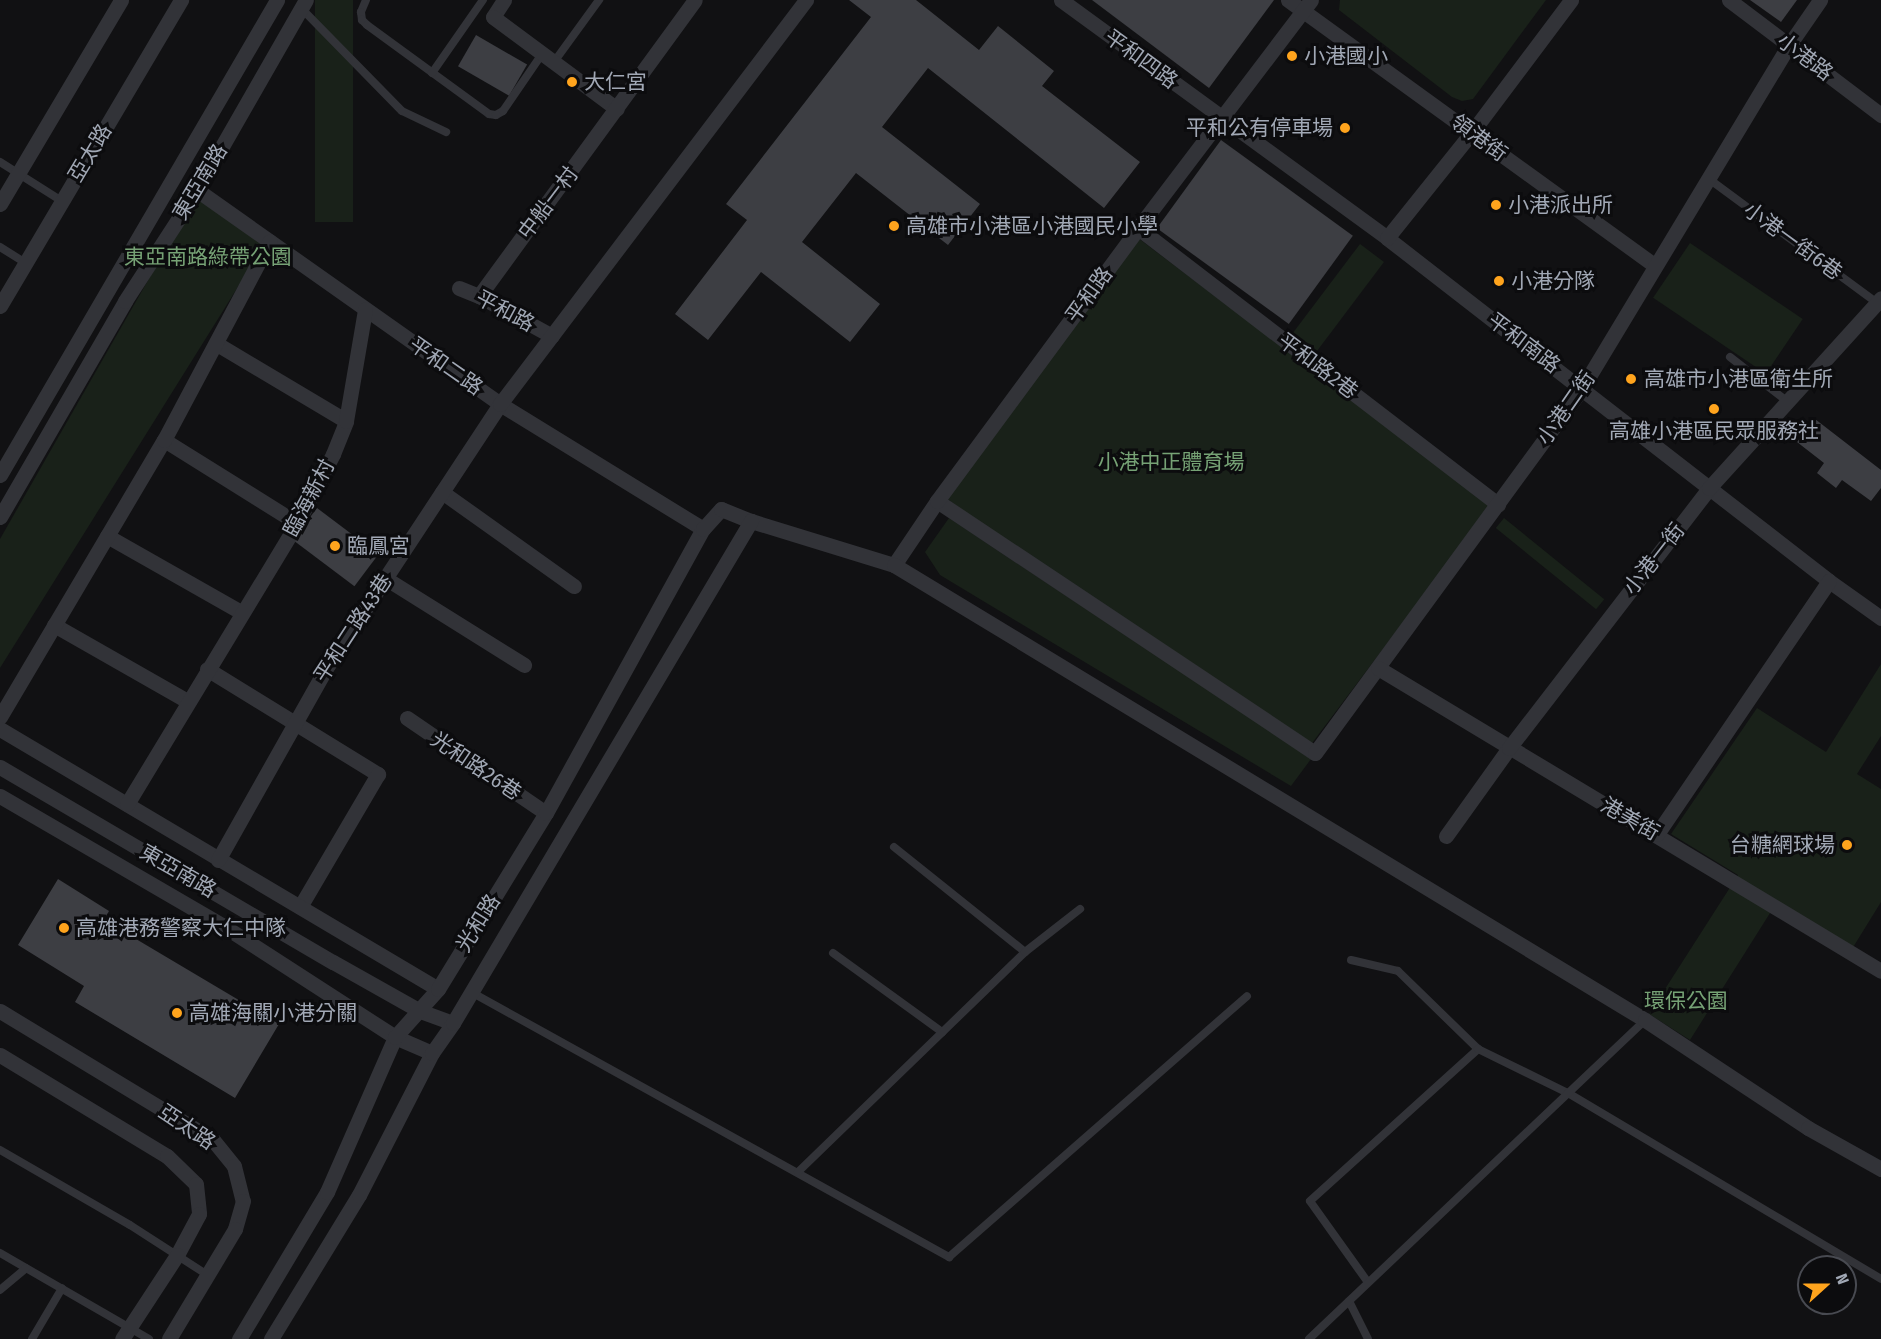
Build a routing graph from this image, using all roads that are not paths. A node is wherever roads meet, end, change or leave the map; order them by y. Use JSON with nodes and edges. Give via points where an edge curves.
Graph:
{"nodes":[{"id":1,"x":121,"y":0,"type":"edge"},
{"id":2,"x":181,"y":0,"type":"edge"},
{"id":3,"x":277,"y":0,"type":"edge"},
{"id":4,"x":366,"y":0,"type":"edge"},
{"id":5,"x":483,"y":0,"type":"edge"},
{"id":6,"x":599,"y":0,"type":"edge"},
{"id":7,"x":695,"y":0,"type":"edge"},
{"id":8,"x":806,"y":0,"type":"edge"},
{"id":9,"x":1061,"y":0,"type":"edge"},
{"id":10,"x":1288,"y":0,"type":"edge"},
{"id":11,"x":1571,"y":0,"type":"edge"},
{"id":12,"x":1730,"y":0,"type":"edge"},
{"id":13,"x":1820,"y":0,"type":"edge"},
{"id":14,"x":498,"y":2,"type":"edge"},
{"id":15,"x":304,"y":4,"type":"edge"},
{"id":16,"x":1307,"y":6,"type":"edge"},
{"id":17,"x":1789,"y":45,"type":"junction"},
{"id":18,"x":548,"y":58,"type":"junction"},
{"id":19,"x":432,"y":73,"type":"junction"},
{"id":20,"x":617,"y":110,"type":"junction"},
{"id":21,"x":1881,"y":115,"type":"edge"},
{"id":22,"x":1221,"y":118,"type":"junction"},
{"id":23,"x":446,"y":132,"type":"dead end"},
{"id":24,"x":1472,"y":132,"type":"junction"},
{"id":25,"x":0,"y":162,"type":"edge"},
{"id":26,"x":17,"y":174,"type":"junction"},
{"id":27,"x":1709,"y":179,"type":"junction"},
{"id":28,"x":197,"y":190,"type":"junction"},
{"id":29,"x":60,"y":200,"type":"junction"},
{"id":30,"x":0,"y":204,"type":"edge"},
{"id":31,"x":1138,"y":228,"type":"junction"},
{"id":32,"x":1387,"y":238,"type":"junction"},
{"id":33,"x":270,"y":241,"type":"junction"},
{"id":34,"x":0,"y":247,"type":"edge"},
{"id":35,"x":26,"y":263,"type":"junction"},
{"id":36,"x":1655,"y":266,"type":"junction"},
{"id":37,"x":459,"y":288,"type":"dead end"},
{"id":38,"x":479,"y":296,"type":"junction"},
{"id":39,"x":1879,"y":300,"type":"edge"},
{"id":40,"x":0,"y":306,"type":"edge"},
{"id":41,"x":365,"y":310,"type":"junction"},
{"id":42,"x":552,"y":336,"type":"junction"},
{"id":43,"x":217,"y":344,"type":"junction"},
{"id":44,"x":1730,"y":357,"type":"dead end"},
{"id":45,"x":1582,"y":388,"type":"junction"},
{"id":46,"x":1788,"y":402,"type":"junction"},
{"id":47,"x":500,"y":404,"type":"junction"},
{"id":48,"x":346,"y":421,"type":"junction"},
{"id":49,"x":164,"y":440,"type":"junction"},
{"id":50,"x":0,"y":475,"type":"edge"},
{"id":51,"x":1709,"y":488,"type":"junction"},
{"id":52,"x":441,"y":492,"type":"junction"},
{"id":53,"x":937,"y":501,"type":"junction"},
{"id":54,"x":1498,"y":504,"type":"junction"},
{"id":55,"x":0,"y":517,"type":"edge"},
{"id":56,"x":751,"y":521,"type":"junction"},
{"id":57,"x":297,"y":523,"type":"junction"},
{"id":58,"x":704,"y":529,"type":"junction"},
{"id":59,"x":107,"y":536,"type":"junction"},
{"id":60,"x":894,"y":565,"type":"junction"},
{"id":61,"x":385,"y":578,"type":"junction"},
{"id":62,"x":1829,"y":581,"type":"junction"},
{"id":63,"x":574,"y":586,"type":"dead end"},
{"id":64,"x":241,"y":612,"type":"junction"},
{"id":65,"x":1881,"y":618,"type":"edge"},
{"id":66,"x":54,"y":625,"type":"junction"},
{"id":67,"x":524,"y":665,"type":"dead end"},
{"id":68,"x":207,"y":669,"type":"junction"},
{"id":69,"x":1378,"y":669,"type":"junction"},
{"id":70,"x":187,"y":701,"type":"junction"},
{"id":71,"x":0,"y":717,"type":"edge"},
{"id":72,"x":407,"y":718,"type":"dead end"},
{"id":73,"x":296,"y":723,"type":"junction"},
{"id":74,"x":0,"y":729,"type":"edge"},
{"id":75,"x":1509,"y":748,"type":"junction"},
{"id":76,"x":0,"y":768,"type":"edge"},
{"id":77,"x":0,"y":796,"type":"edge"},
{"id":78,"x":127,"y":804,"type":"junction"},
{"id":79,"x":546,"y":813,"type":"junction"},
{"id":80,"x":1657,"y":834,"type":"junction"},
{"id":81,"x":1446,"y":836,"type":"dead end"},
{"id":82,"x":894,"y":847,"type":"dead end"},
{"id":83,"x":218,"y":860,"type":"junction"},
{"id":84,"x":300,"y":907,"type":"junction"},
{"id":85,"x":1080,"y":909,"type":"dead end"},
{"id":86,"x":1025,"y":952,"type":"junction"},
{"id":87,"x":832,"y":953,"type":"dead end"},
{"id":88,"x":1351,"y":960,"type":"dead end"},
{"id":89,"x":1881,"y":971,"type":"edge"},
{"id":90,"x":438,"y":989,"type":"junction"},
{"id":91,"x":471,"y":992,"type":"junction"},
{"id":92,"x":1247,"y":996,"type":"dead end"},
{"id":93,"x":0,"y":1011,"type":"edge"},
{"id":94,"x":420,"y":1011,"type":"junction"},
{"id":95,"x":1645,"y":1020,"type":"junction"},
{"id":96,"x":453,"y":1023,"type":"junction"},
{"id":97,"x":942,"y":1032,"type":"junction"},
{"id":98,"x":395,"y":1037,"type":"junction"},
{"id":99,"x":1478,"y":1049,"type":"junction"},
{"id":100,"x":432,"y":1053,"type":"junction"},
{"id":101,"x":0,"y":1055,"type":"edge"},
{"id":102,"x":1568,"y":1093,"type":"junction"},
{"id":103,"x":0,"y":1150,"type":"edge"},
{"id":104,"x":1881,"y":1169,"type":"edge"},
{"id":105,"x":798,"y":1172,"type":"junction"},
{"id":106,"x":0,"y":1253,"type":"edge"},
{"id":107,"x":177,"y":1255,"type":"junction"},
{"id":108,"x":26,"y":1268,"type":"junction"},
{"id":109,"x":206,"y":1274,"type":"junction"},
{"id":110,"x":1881,"y":1279,"type":"edge"},
{"id":111,"x":1367,"y":1281,"type":"junction"},
{"id":112,"x":62,"y":1288,"type":"junction"},
{"id":113,"x":0,"y":1290,"type":"edge"},
{"id":114,"x":1349,"y":1301,"type":"junction"},
{"id":115,"x":125,"y":1333,"type":"edge"},
{"id":116,"x":32,"y":1339,"type":"edge"},
{"id":117,"x":149,"y":1339,"type":"edge"},
{"id":118,"x":169,"y":1339,"type":"edge"},
{"id":119,"x":239,"y":1339,"type":"edge"},
{"id":120,"x":270,"y":1339,"type":"edge"},
{"id":121,"x":1309,"y":1339,"type":"edge"},
{"id":122,"x":1368,"y":1339,"type":"edge"}],
"edges":[{"from":1,"to":26,"type":"street"},
{"from":2,"to":29,"type":"street","name":"亞太路"},
{"from":3,"to":50,"type":"street","name":"東亞南路"},
{"from":4,"to":19,"type":"lane","via":[[362,20]]},
{"from":5,"to":19,"type":"lane"},
{"from":6,"to":18,"type":"lane"},
{"from":7,"to":20,"type":"street","name":"中船一村"},
{"from":8,"to":42,"type":"street","name":"平和二路43巷"},
{"from":9,"to":22,"type":"street","name":"平和四路"},
{"from":10,"to":16,"type":"street","name":"領港街"},
{"from":11,"to":24,"type":"street"},
{"from":12,"to":17,"type":"street","name":"小港路"},
{"from":13,"to":17,"type":"street","name":"小港二街"},
{"from":14,"to":18,"type":"street","via":[[493,17]]},
{"from":15,"to":23,"type":"lane","via":[[402,111]]},
{"from":15,"to":28,"type":"street","name":"東亞南路"},
{"from":16,"to":22,"type":"street","name":"平和路"},
{"from":16,"to":24,"type":"street","name":"領港街"},
{"from":17,"to":21,"type":"street","name":"小港路"},
{"from":17,"to":27,"type":"street","name":"小港二街"},
{"from":18,"to":19,"type":"lane","via":[[496,115],[489,114]]},
{"from":18,"to":20,"type":"street"},
{"from":20,"to":38,"type":"street","name":"中船一村"},
{"from":22,"to":31,"type":"street","name":"平和路"},
{"from":22,"to":32,"type":"street","name":"平和南路"},
{"from":24,"to":32,"type":"street"},
{"from":24,"to":36,"type":"street","name":"領港街"},
{"from":25,"to":26,"type":"lane"},
{"from":26,"to":29,"type":"lane"},
{"from":26,"to":30,"type":"street"},
{"from":27,"to":36,"type":"street","name":"小港二街"},
{"from":27,"to":39,"type":"lane","name":"小港一街6巷"},
{"from":28,"to":33,"type":"street","name":"平和二路"},
{"from":28,"to":55,"type":"street","name":"東亞南路","via":[[125,301]]},
{"from":29,"to":35,"type":"street","name":"亞太路"},
{"from":31,"to":53,"type":"street","name":"平和路"},
{"from":31,"to":54,"type":"street","name":"平和路2巷"},
{"from":32,"to":45,"type":"street","name":"平和南路"},
{"from":33,"to":41,"type":"street","name":"平和二路"},
{"from":33,"to":43,"type":"street"},
{"from":34,"to":35,"type":"lane"},
{"from":35,"to":40,"type":"street","name":"亞太路"},
{"from":36,"to":45,"type":"street","name":"小港二街"},
{"from":37,"to":38,"type":"street","name":"平和路"},
{"from":38,"to":42,"type":"street","name":"平和路"},
{"from":39,"to":46,"type":"street","name":"小港一街"},
{"from":41,"to":47,"type":"street","name":"平和二路"},
{"from":41,"to":48,"type":"street","name":"臨海新村"},
{"from":42,"to":47,"type":"street","name":"平和二路43巷"},
{"from":43,"to":48,"type":"street"},
{"from":43,"to":49,"type":"street"},
{"from":44,"to":46,"type":"lane"},
{"from":45,"to":51,"type":"street","name":"平和南路"},
{"from":45,"to":54,"type":"street","name":"小港二街"},
{"from":46,"to":51,"type":"street","name":"小港一街"},
{"from":47,"to":52,"type":"street","name":"平和二路43巷"},
{"from":47,"to":58,"type":"street","name":"平和二路"},
{"from":48,"to":57,"type":"street","name":"臨海新村"},
{"from":49,"to":57,"type":"street"},
{"from":49,"to":59,"type":"street"},
{"from":51,"to":62,"type":"street","name":"平和南路"},
{"from":51,"to":75,"type":"street","name":"小港一街"},
{"from":52,"to":61,"type":"street","name":"平和二路43巷"},
{"from":52,"to":63,"type":"street"},
{"from":53,"to":60,"type":"street","name":"平和路"},
{"from":53,"to":69,"type":"street","name":"小港二街","via":[[1315,753]]},
{"from":54,"to":69,"type":"street","name":"小港二街"},
{"from":56,"to":58,"type":"street","name":"光和路","via":[[721,509]]},
{"from":56,"to":60,"type":"street"},
{"from":56,"to":91,"type":"street","name":"光和路"},
{"from":57,"to":64,"type":"street","name":"臨海新村"},
{"from":58,"to":79,"type":"street","name":"光和路"},
{"from":59,"to":64,"type":"street"},
{"from":59,"to":66,"type":"street"},
{"from":60,"to":95,"type":"street"},
{"from":61,"to":67,"type":"street"},
{"from":61,"to":73,"type":"street","name":"平和二路43巷","via":[[328,665]]},
{"from":62,"to":65,"type":"street","name":"平和南路"},
{"from":62,"to":80,"type":"street"},
{"from":64,"to":68,"type":"street","name":"臨海新村"},
{"from":66,"to":70,"type":"street"},
{"from":66,"to":71,"type":"street"},
{"from":68,"to":70,"type":"street","name":"臨海新村"},
{"from":68,"to":73,"type":"street"},
{"from":69,"to":75,"type":"street","name":"港美街"},
{"from":70,"to":78,"type":"street","name":"臨海新村"},
{"from":72,"to":79,"type":"street","name":"光和路26巷"},
{"from":73,"to":83,"type":"street","name":"平和二路43巷"},
{"from":73,"to":84,"type":"street","via":[[378,774]]},
{"from":74,"to":78,"type":"street"},
{"from":75,"to":80,"type":"street","name":"港美街"},
{"from":75,"to":81,"type":"street","name":"小港一街"},
{"from":76,"to":94,"type":"street","name":"東亞南路"},
{"from":77,"to":98,"type":"street","name":"東亞南路","via":[[222,925]]},
{"from":78,"to":83,"type":"street"},
{"from":79,"to":90,"type":"street","name":"光和路"},
{"from":80,"to":89,"type":"street","name":"港美街"},
{"from":82,"to":86,"type":"lane"},
{"from":83,"to":84,"type":"street"},
{"from":84,"to":90,"type":"street"},
{"from":85,"to":86,"type":"lane"},
{"from":86,"to":97,"type":"lane"},
{"from":87,"to":97,"type":"lane"},
{"from":88,"to":99,"type":"lane","via":[[1398,972]]},
{"from":90,"to":94,"type":"street","name":"光和路"},
{"from":91,"to":96,"type":"street","name":"光和路"},
{"from":91,"to":105,"type":"lane"},
{"from":92,"to":105,"type":"lane","via":[[949,1257]]},
{"from":93,"to":109,"type":"street","name":"亞太路","via":[[213,1140],[234,1166],[243,1201],[235,1229]]},
{"from":94,"to":96,"type":"street","name":"東亞南路"},
{"from":94,"to":98,"type":"street","name":"光和路"},
{"from":95,"to":102,"type":"lane"},
{"from":95,"to":104,"type":"street","via":[[1808,1128]]},
{"from":96,"to":100,"type":"street","name":"光和路"},
{"from":97,"to":105,"type":"lane"},
{"from":98,"to":100,"type":"street","name":"東亞南路"},
{"from":98,"to":119,"type":"street","name":"光和路","via":[[327,1192]]},
{"from":99,"to":102,"type":"lane"},
{"from":99,"to":111,"type":"lane","via":[[1310,1201]]},
{"from":100,"to":120,"type":"street","name":"光和路","via":[[359,1195]]},
{"from":101,"to":107,"type":"street","name":"亞太路","via":[[167,1156],[196,1184],[199,1214]]},
{"from":102,"to":110,"type":"lane"},
{"from":102,"to":111,"type":"lane"},
{"from":103,"to":107,"type":"lane"},
{"from":106,"to":108,"type":"lane"},
{"from":107,"to":109,"type":"lane"},
{"from":107,"to":115,"type":"street","name":"亞太路"},
{"from":108,"to":112,"type":"lane"},
{"from":108,"to":113,"type":"lane"},
{"from":109,"to":118,"type":"street","name":"亞太路"},
{"from":111,"to":114,"type":"lane"},
{"from":112,"to":115,"type":"lane"},
{"from":112,"to":116,"type":"lane"},
{"from":114,"to":121,"type":"lane"},
{"from":114,"to":122,"type":"lane"},
{"from":115,"to":117,"type":"lane"}]}
